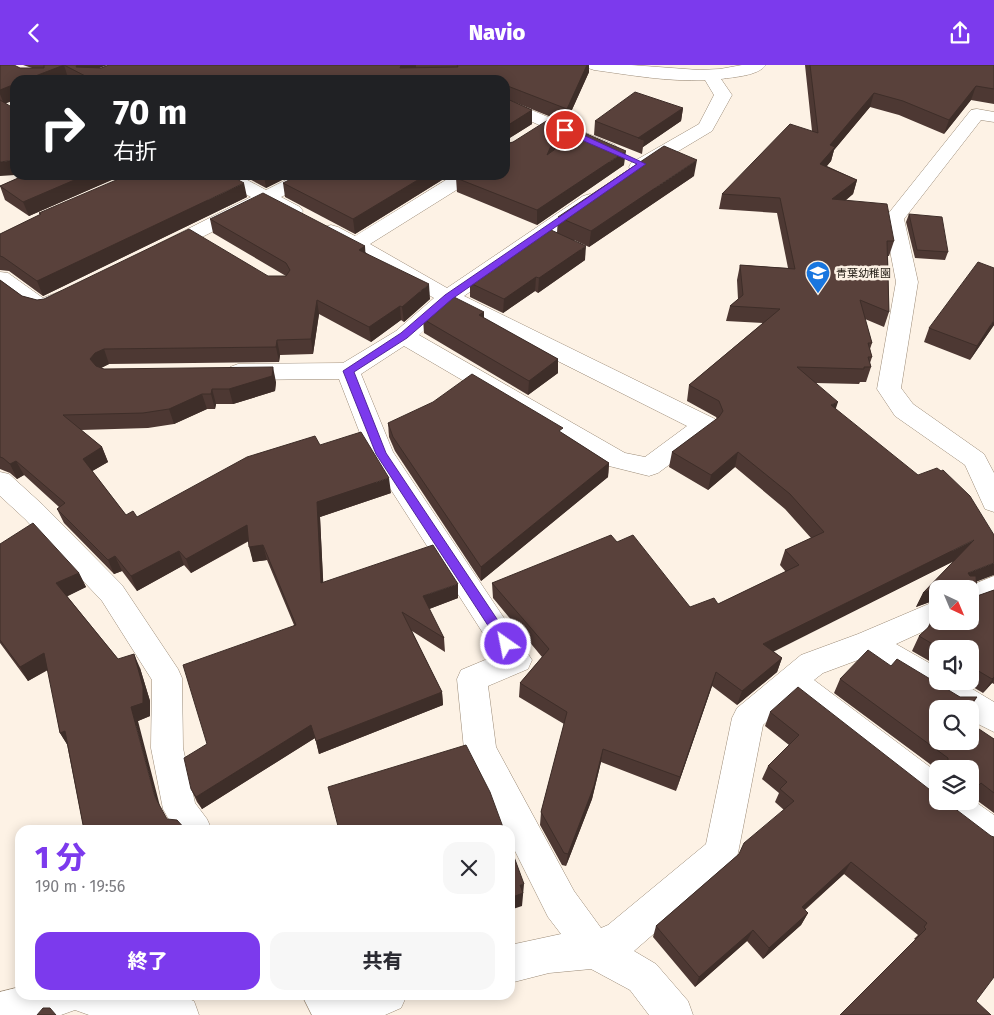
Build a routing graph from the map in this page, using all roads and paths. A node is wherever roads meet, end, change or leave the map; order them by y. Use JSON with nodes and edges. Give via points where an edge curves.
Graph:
{"nodes":[{"id":1,"x":594,"y":65,"type":"edge"},
{"id":2,"x":758,"y":65,"type":"edge"},
{"id":3,"x":710,"y":75,"type":"junction"},
{"id":4,"x":510,"y":107,"type":"edge"},
{"id":5,"x":994,"y":117,"type":"edge"},
{"id":6,"x":233,"y":180,"type":"edge"},
{"id":7,"x":301,"y":180,"type":"edge"},
{"id":8,"x":458,"y":180,"type":"edge"},
{"id":9,"x":602,"y":191,"type":"edge"},
{"id":10,"x":266,"y":197,"type":"junction"},
{"id":11,"x":356,"y":244,"type":"junction"},
{"id":12,"x":150,"y":255,"type":"edge"},
{"id":13,"x":0,"y":278,"type":"edge"},
{"id":14,"x":78,"y":290,"type":"edge"},
{"id":15,"x":448,"y":297,"type":"junction"},
{"id":16,"x":404,"y":335,"type":"junction"},
{"id":17,"x":348,"y":371,"type":"junction"},
{"id":18,"x":219,"y":373,"type":"edge"},
{"id":19,"x":0,"y":481,"type":"edge"},
{"id":20,"x":994,"y":502,"type":"edge"},
{"id":21,"x":994,"y":587,"type":"edge"},
{"id":22,"x":979,"y":594,"type":"edge"},
{"id":23,"x":929,"y":616,"type":"edge"},
{"id":24,"x":869,"y":643,"type":"junction"},
{"id":25,"x":792,"y":681,"type":"junction"},
{"id":26,"x":994,"y":718,"type":"edge"},
{"id":27,"x":929,"y":786,"type":"edge"},
{"id":28,"x":960,"y":810,"type":"edge"},
{"id":29,"x":191,"y":825,"type":"edge"},
{"id":30,"x":994,"y":836,"type":"edge"},
{"id":31,"x":594,"y":950,"type":"junction"},
{"id":32,"x":515,"y":963,"type":"edge"},
{"id":33,"x":45,"y":1000,"type":"edge"},
{"id":34,"x":110,"y":1000,"type":"edge"},
{"id":35,"x":366,"y":1000,"type":"edge"},
{"id":36,"x":329,"y":1008,"type":"edge"},
{"id":37,"x":0,"y":1011,"type":"edge"},
{"id":38,"x":180,"y":1015,"type":"edge"},
{"id":39,"x":674,"y":1015,"type":"edge"}],
"edges":[{"from":1,"to":3,"type":"street"},
{"from":2,"to":3,"type":"street"},
{"from":3,"to":4,"type":"street","via":[[723,95],[706,127],[634,169],[542,128]]},
{"from":5,"to":20,"type":"street","via":[[977,114],[894,219],[907,282],[889,389],[904,410],[975,460]]},
{"from":6,"to":10,"type":"street"},
{"from":7,"to":10,"type":"street"},
{"from":8,"to":11,"type":"street"},
{"from":9,"to":15,"type":"street"},
{"from":10,"to":11,"type":"street"},
{"from":10,"to":12,"type":"street","via":[[203,239]]},
{"from":11,"to":15,"type":"street"},
{"from":13,"to":14,"type":"street","via":[[42,307]]},
{"from":15,"to":16,"type":"street"},
{"from":15,"to":16,"type":"street","via":[[706,425],[649,467],[618,459]]},
{"from":16,"to":17,"type":"street"},
{"from":17,"to":18,"type":"street"},
{"from":17,"to":31,"type":"street","via":[[381,454],[517,660],[472,679],[480,749],[561,904]]},
{"from":19,"to":29,"type":"street","via":[[34,511],[112,593],[168,678],[167,747],[180,809]]},
{"from":21,"to":22,"type":"street"},
{"from":23,"to":24,"type":"street"},
{"from":24,"to":25,"type":"street","via":[[812,664]]},
{"from":24,"to":26,"type":"street"},
{"from":25,"to":27,"type":"street"},
{"from":25,"to":31,"type":"street","via":[[748,719],[721,853],[621,938]]},
{"from":28,"to":30,"type":"street"},
{"from":31,"to":32,"type":"street","via":[[549,954]]},
{"from":31,"to":39,"type":"street","via":[[643,977]]},
{"from":33,"to":37,"type":"street"},
{"from":34,"to":38,"type":"street"},
{"from":35,"to":36,"type":"street"}]}
